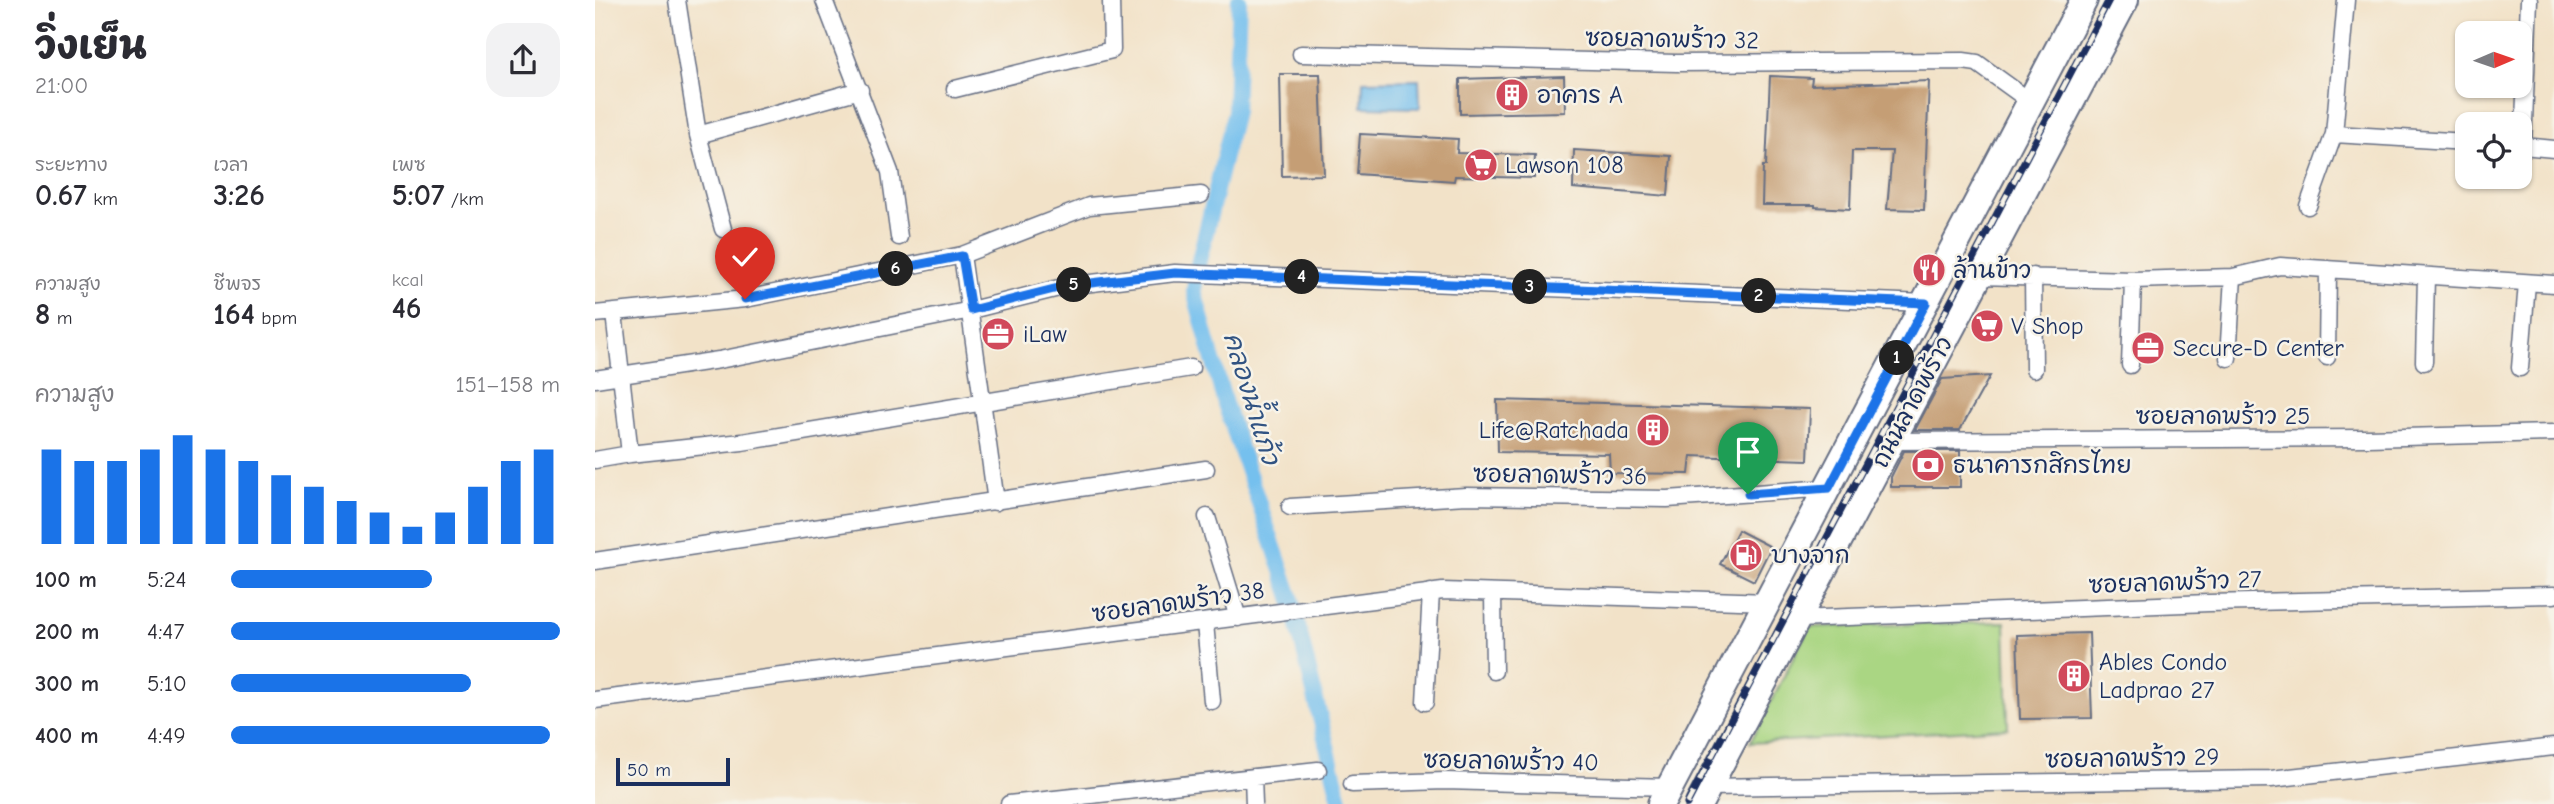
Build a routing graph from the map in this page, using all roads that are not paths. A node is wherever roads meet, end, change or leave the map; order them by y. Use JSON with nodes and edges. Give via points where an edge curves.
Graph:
{"nodes":[{"id":1,"x":677,"y":0,"type":"edge"},
{"id":2,"x":824,"y":0,"type":"edge"},
{"id":3,"x":1111,"y":0,"type":"edge"},
{"id":4,"x":2084,"y":0,"type":"edge"},
{"id":5,"x":2125,"y":0,"type":"edge"},
{"id":6,"x":2346,"y":0,"type":"edge"},
{"id":7,"x":2529,"y":0,"type":"edge"},
{"id":8,"x":1301,"y":54,"type":"dead end"},
{"id":9,"x":955,"y":89,"type":"dead end"},
{"id":10,"x":860,"y":90,"type":"junction"},
{"id":11,"x":2031,"y":102,"type":"junction"},
{"id":12,"x":2524,"y":112,"type":"edge"},
{"id":13,"x":2334,"y":134,"type":"junction"},
{"id":14,"x":698,"y":135,"type":"junction"},
{"id":15,"x":2455,"y":141,"type":"edge"},
{"id":16,"x":2532,"y":147,"type":"edge"},
{"id":17,"x":2554,"y":149,"type":"edge"},
{"id":18,"x":1201,"y":195,"type":"dead end"},
{"id":19,"x":2308,"y":206,"type":"dead end"},
{"id":20,"x":723,"y":229,"type":"dead end"},
{"id":21,"x":899,"y":237,"type":"dead end"},
{"id":22,"x":962,"y":256,"type":"junction"},
{"id":23,"x":2328,"y":269,"type":"junction"},
{"id":24,"x":1979,"y":276,"type":"junction"},
{"id":25,"x":2033,"y":276,"type":"junction"},
{"id":26,"x":2426,"y":276,"type":"junction"},
{"id":27,"x":2233,"y":277,"type":"junction"},
{"id":28,"x":2133,"y":280,"type":"junction"},
{"id":29,"x":2527,"y":283,"type":"junction"},
{"id":30,"x":2554,"y":284,"type":"edge"},
{"id":31,"x":1926,"y":303,"type":"junction"},
{"id":32,"x":971,"y":310,"type":"junction"},
{"id":33,"x":614,"y":313,"type":"junction"},
{"id":34,"x":595,"y":314,"type":"edge"},
{"id":35,"x":2327,"y":357,"type":"dead end"},
{"id":36,"x":2228,"y":358,"type":"dead end"},
{"id":37,"x":2424,"y":362,"type":"dead end"},
{"id":38,"x":2130,"y":365,"type":"dead end"},
{"id":39,"x":1191,"y":368,"type":"dead end"},
{"id":40,"x":2520,"y":368,"type":"dead end"},
{"id":41,"x":2034,"y":369,"type":"dead end"},
{"id":42,"x":622,"y":376,"type":"junction"},
{"id":43,"x":595,"y":379,"type":"edge"},
{"id":44,"x":983,"y":402,"type":"junction"},
{"id":45,"x":2554,"y":433,"type":"edge"},
{"id":46,"x":1892,"y":441,"type":"junction"},
{"id":47,"x":630,"y":453,"type":"junction"},
{"id":48,"x":595,"y":460,"type":"edge"},
{"id":49,"x":1206,"y":470,"type":"dead end"},
{"id":50,"x":1829,"y":488,"type":"junction"},
{"id":51,"x":996,"y":502,"type":"junction"},
{"id":52,"x":1290,"y":507,"type":"dead end"},
{"id":53,"x":1207,"y":517,"type":"dead end"},
{"id":54,"x":595,"y":561,"type":"edge"},
{"id":55,"x":1431,"y":592,"type":"junction"},
{"id":56,"x":1493,"y":593,"type":"junction"},
{"id":57,"x":2554,"y":595,"type":"edge"},
{"id":58,"x":1769,"y":602,"type":"junction"},
{"id":59,"x":1238,"y":618,"type":"junction"},
{"id":60,"x":1797,"y":618,"type":"junction"},
{"id":61,"x":1205,"y":623,"type":"junction"},
{"id":62,"x":1495,"y":671,"type":"dead end"},
{"id":63,"x":595,"y":700,"type":"edge"},
{"id":64,"x":1212,"y":701,"type":"dead end"},
{"id":65,"x":1425,"y":702,"type":"dead end"},
{"id":66,"x":2554,"y":747,"type":"edge"},
{"id":67,"x":1318,"y":770,"type":"dead end"},
{"id":68,"x":1253,"y":777,"type":"junction"},
{"id":69,"x":1352,"y":784,"type":"dead end"},
{"id":70,"x":1665,"y":795,"type":"edge"},
{"id":71,"x":1703,"y":795,"type":"edge"},
{"id":72,"x":1009,"y":804,"type":"edge"},
{"id":73,"x":1254,"y":804,"type":"edge"}],
"edges":[{"from":1,"to":14,"type":"street"},
{"from":2,"to":10,"type":"street"},
{"from":3,"to":9,"type":"street","via":[[1112,50]]},
{"from":4,"to":11,"type":"main road","name":"ถนนลาดพร้าว"},
{"from":5,"to":24,"type":"main road","name":"ถนนลาดพร้าว"},
{"from":6,"to":13,"type":"street"},
{"from":7,"to":12,"type":"street"},
{"from":8,"to":11,"type":"street","name":"ซอยลาดพร้าว 32","via":[[1677,63],[1963,61],[1977,64]]},
{"from":10,"to":14,"type":"street"},
{"from":10,"to":21,"type":"street","via":[[890,172]]},
{"from":11,"to":31,"type":"main road","name":"ถนนลาดพร้าว"},
{"from":13,"to":15,"type":"street"},
{"from":13,"to":19,"type":"street"},
{"from":14,"to":20,"type":"street"},
{"from":16,"to":17,"type":"street"},
{"from":18,"to":22,"type":"street","via":[[1089,206]]},
{"from":22,"to":32,"type":"street"},
{"from":22,"to":33,"type":"street","via":[[745,299]]},
{"from":23,"to":26,"type":"street"},
{"from":23,"to":27,"type":"street","via":[[2280,266]]},
{"from":23,"to":35,"type":"street"},
{"from":24,"to":25,"type":"street"},
{"from":24,"to":46,"type":"main road","name":"ถนนลาดพร้าว"},
{"from":25,"to":28,"type":"street"},
{"from":25,"to":41,"type":"street"},
{"from":26,"to":29,"type":"street"},
{"from":26,"to":37,"type":"street"},
{"from":27,"to":28,"type":"street"},
{"from":27,"to":36,"type":"street"},
{"from":28,"to":38,"type":"street"},
{"from":29,"to":30,"type":"street"},
{"from":29,"to":40,"type":"street"},
{"from":31,"to":32,"type":"street","via":[[1175,273],[1066,286]]},
{"from":31,"to":50,"type":"main road","name":"ถนนลาดพร้าว"},
{"from":32,"to":42,"type":"street"},
{"from":32,"to":44,"type":"street"},
{"from":33,"to":34,"type":"street"},
{"from":33,"to":42,"type":"street"},
{"from":39,"to":44,"type":"street"},
{"from":42,"to":43,"type":"street"},
{"from":42,"to":47,"type":"street"},
{"from":44,"to":47,"type":"street","via":[[742,442]]},
{"from":44,"to":51,"type":"street"},
{"from":45,"to":46,"type":"street","name":"ซอยลาดพร้าว 25"},
{"from":46,"to":60,"type":"main road","name":"ถนนลาดพร้าว"},
{"from":47,"to":48,"type":"street"},
{"from":49,"to":51,"type":"street"},
{"from":50,"to":52,"type":"street","name":"ซอยลาดพร้าว 36","via":[[1667,499],[1466,496]]},
{"from":50,"to":58,"type":"main road","name":"ถนนลาดพร้าว"},
{"from":51,"to":54,"type":"street"},
{"from":53,"to":59,"type":"street"},
{"from":55,"to":56,"type":"street","name":"ซอยลาดพร้าว 38"},
{"from":55,"to":59,"type":"street","name":"ซอยลาดพร้าว 38"},
{"from":55,"to":65,"type":"street"},
{"from":56,"to":58,"type":"street","name":"ซอยลาดพร้าว 38"},
{"from":56,"to":62,"type":"street"},
{"from":57,"to":60,"type":"street","name":"ซอยลาดพร้าว 27"},
{"from":58,"to":70,"type":"main road","name":"ถนนลาดพร้าว"},
{"from":59,"to":61,"type":"street","name":"ซอยลาดพร้าว 38"},
{"from":60,"to":71,"type":"main road","name":"ถนนลาดพร้าว"},
{"from":61,"to":63,"type":"street","name":"ซอยลาดพร้าว 38"},
{"from":61,"to":64,"type":"street"},
{"from":66,"to":71,"type":"street","name":"ซอยลาดพร้าว 29","via":[[2271,779]]},
{"from":67,"to":68,"type":"street"},
{"from":68,"to":72,"type":"street"},
{"from":68,"to":73,"type":"street"},
{"from":69,"to":70,"type":"street","name":"ซอยลาดพร้าว 40","via":[[1445,781]]}]}
